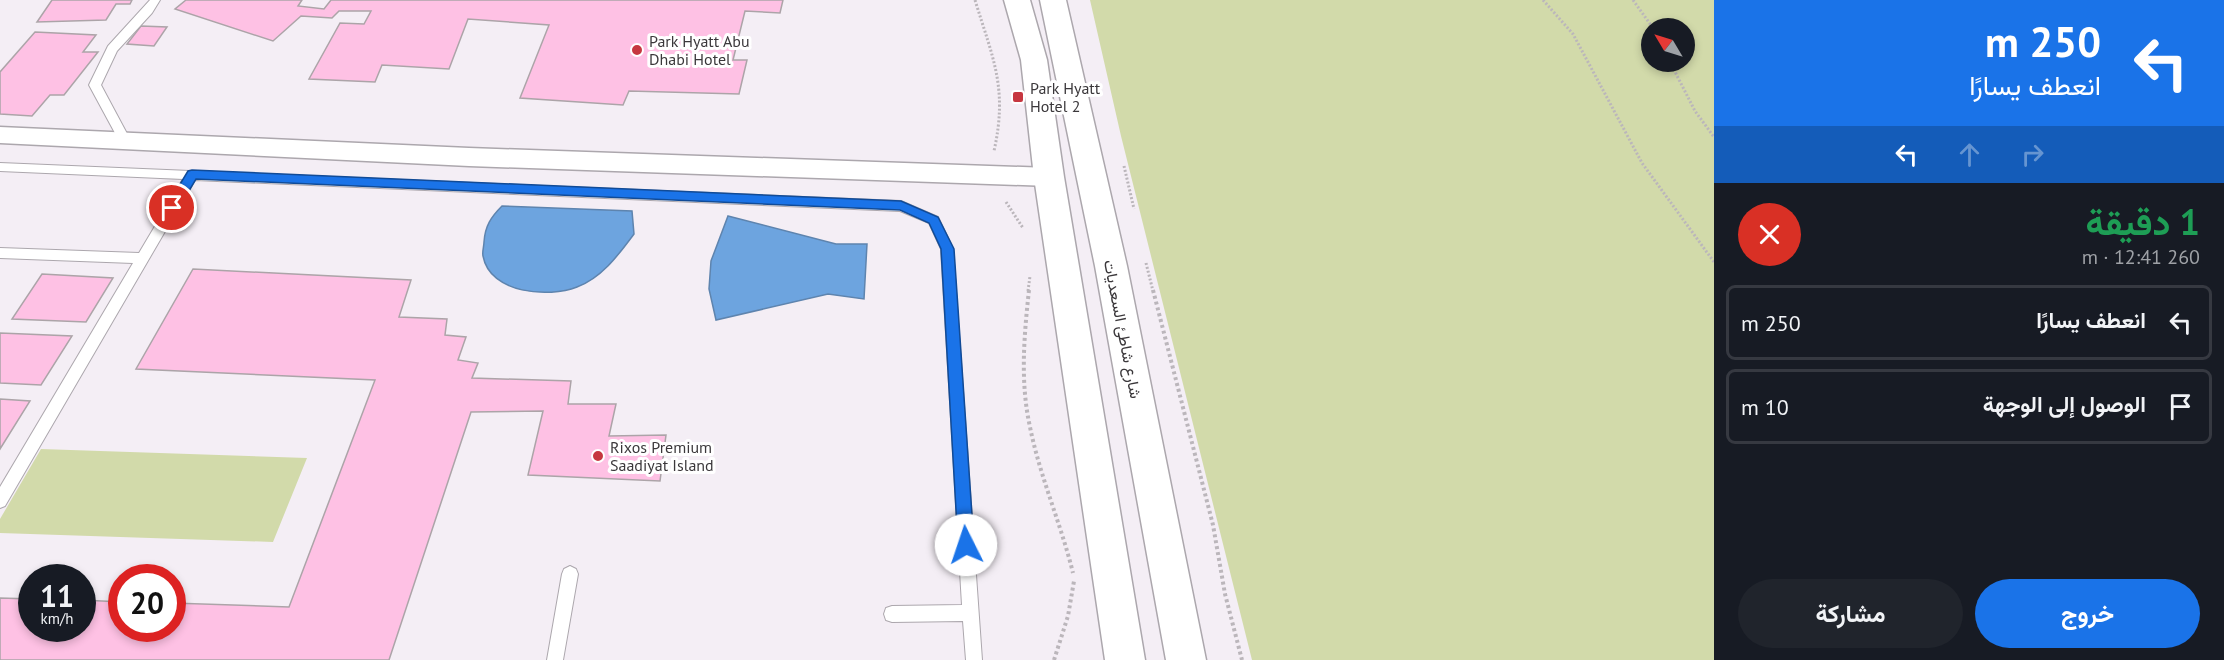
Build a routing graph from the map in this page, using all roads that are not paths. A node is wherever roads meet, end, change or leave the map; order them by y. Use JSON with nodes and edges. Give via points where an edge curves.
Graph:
{"nodes":[{"id":1,"x":155,"y":0,"type":"edge"},
{"id":2,"x":1017,"y":0,"type":"edge"},
{"id":3,"x":1053,"y":0,"type":"edge"},
{"id":4,"x":0,"y":135,"type":"edge"},
{"id":5,"x":126,"y":142,"type":"junction"},
{"id":6,"x":0,"y":167,"type":"edge"},
{"id":7,"x":192,"y":174,"type":"junction"},
{"id":8,"x":1049,"y":177,"type":"junction"},
{"id":9,"x":0,"y":253,"type":"edge"},
{"id":10,"x":143,"y":258,"type":"junction"},
{"id":11,"x":0,"y":501,"type":"edge"},
{"id":12,"x":570,"y":574,"type":"dead end"},
{"id":13,"x":970,"y":613,"type":"junction"},
{"id":14,"x":892,"y":614,"type":"dead end"},
{"id":15,"x":555,"y":660,"type":"edge"},
{"id":16,"x":974,"y":660,"type":"edge"},
{"id":17,"x":1125,"y":660,"type":"edge"},
{"id":18,"x":1186,"y":660,"type":"edge"}],
"edges":[{"from":1,"to":5,"type":"lane","via":[[112,49],[95,85]]},
{"from":2,"to":8,"type":"street","via":[[1035,60]]},
{"from":3,"to":18,"type":"street","name":"شارع شاطئ السعديات","via":[[1111,266]]},
{"from":4,"to":5,"type":"street"},
{"from":5,"to":8,"type":"street"},
{"from":6,"to":7,"type":"lane"},
{"from":7,"to":10,"type":"lane"},
{"from":7,"to":13,"type":"lane","via":[[901,206],[934,220],[947,249]]},
{"from":8,"to":17,"type":"street"},
{"from":9,"to":10,"type":"lane"},
{"from":10,"to":11,"type":"lane"},
{"from":12,"to":15,"type":"lane"},
{"from":13,"to":14,"type":"lane"},
{"from":13,"to":16,"type":"lane"}]}
